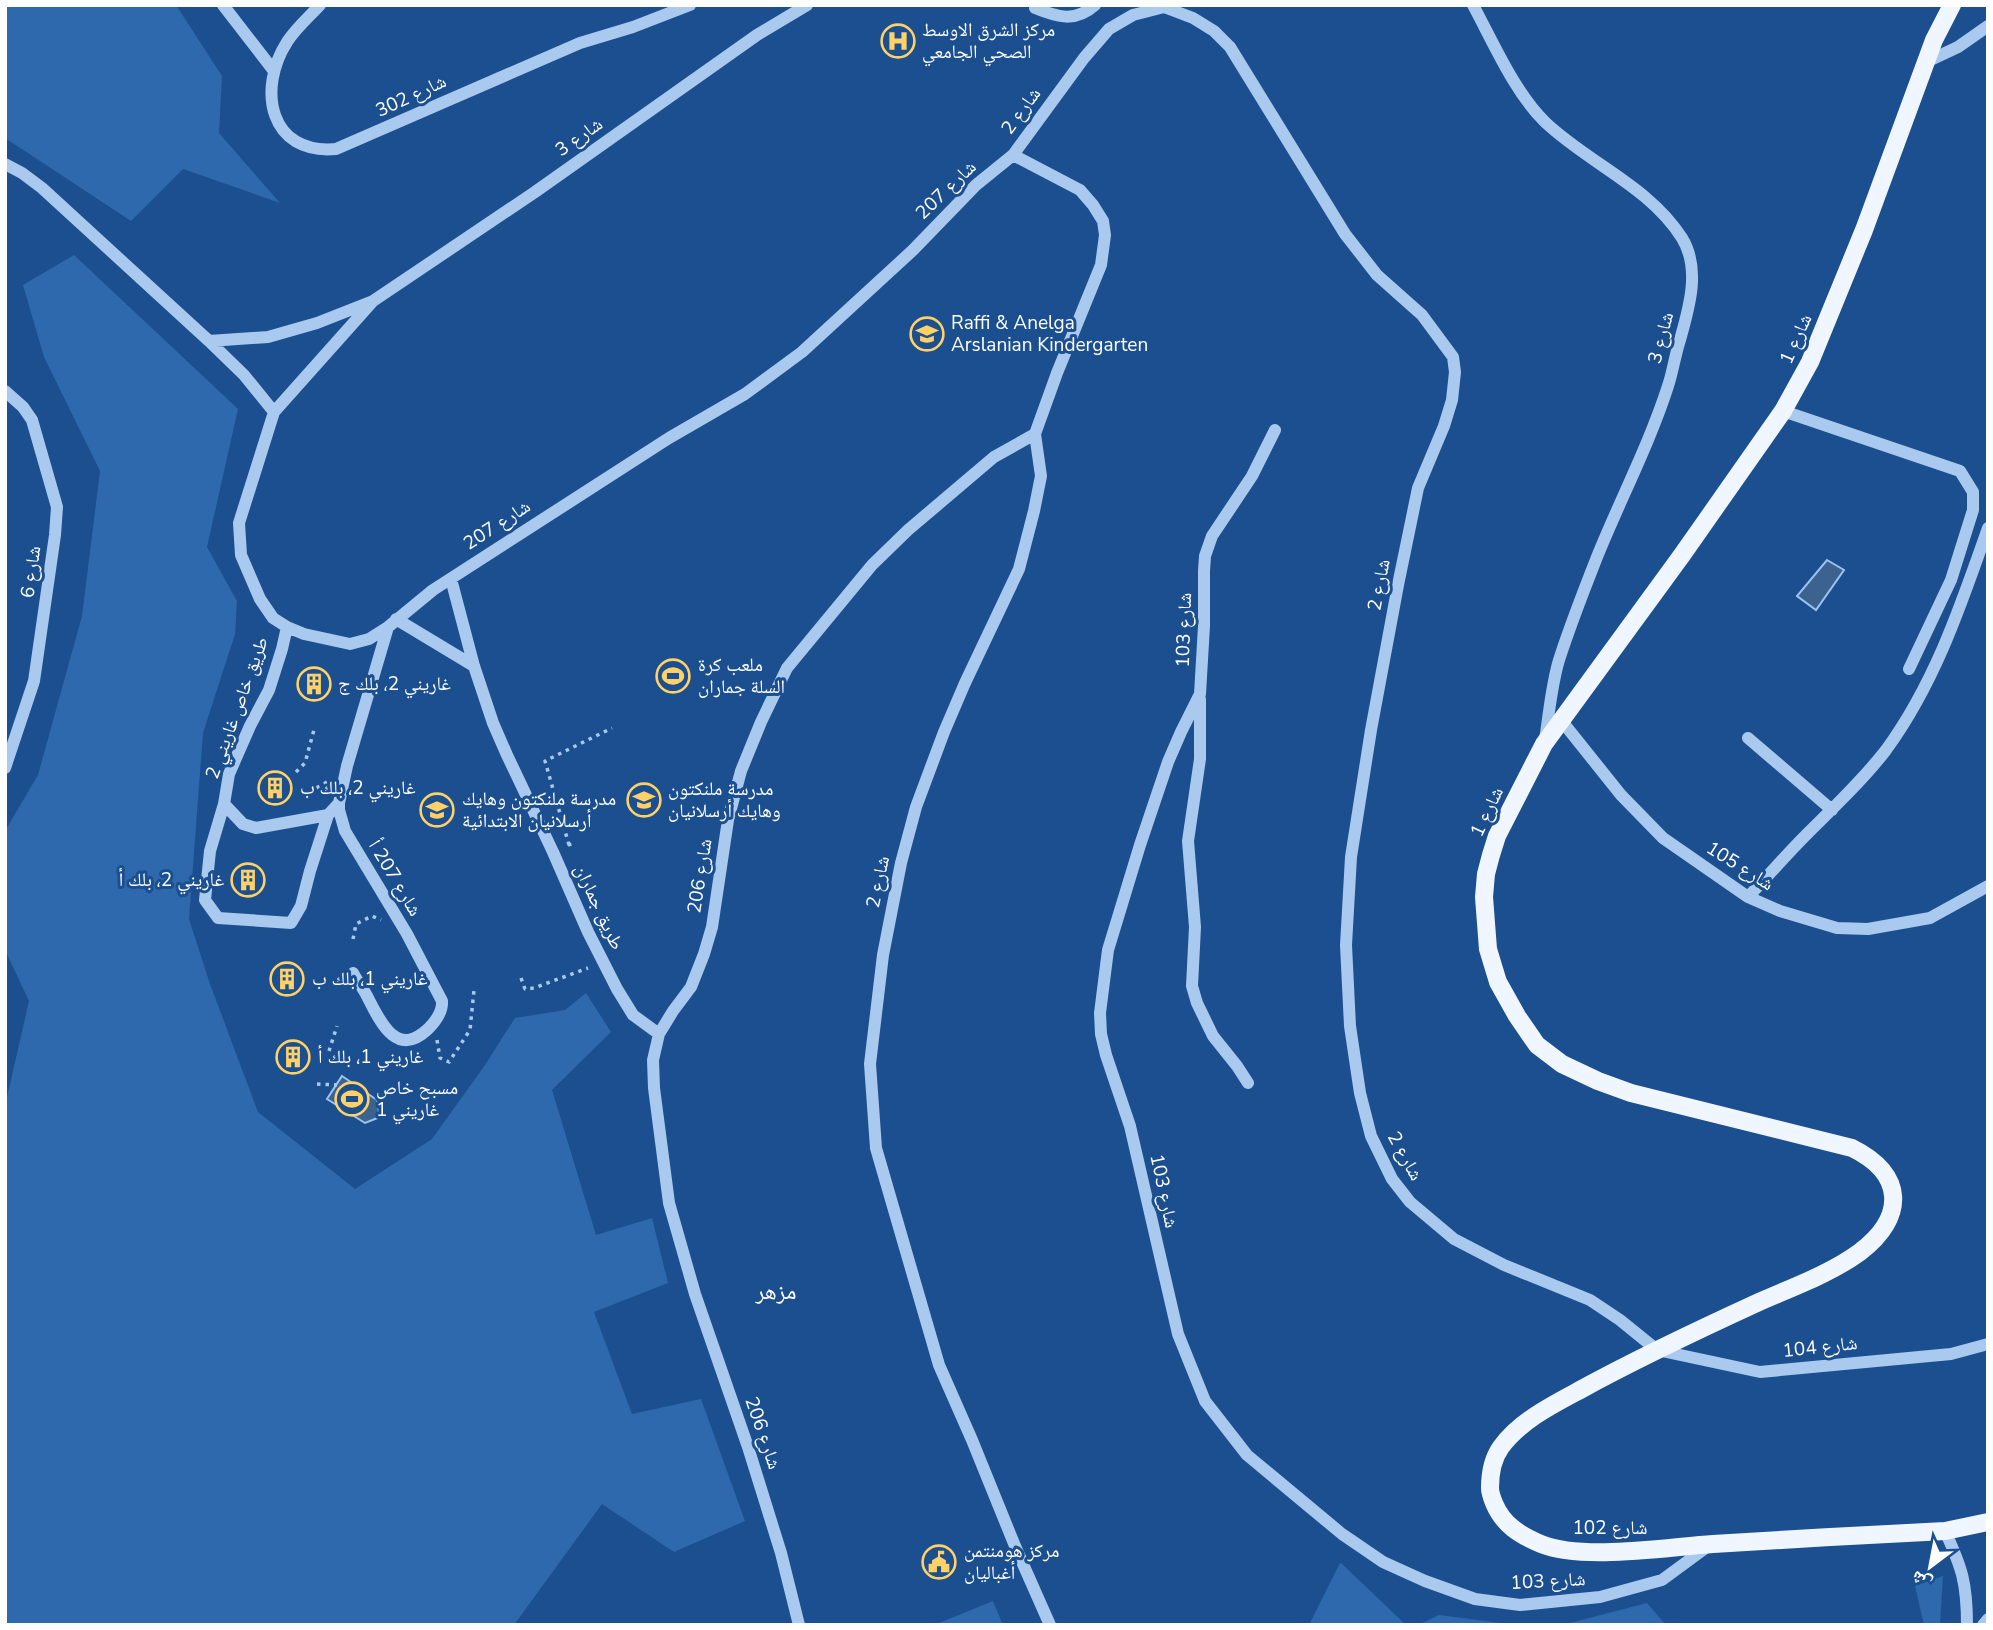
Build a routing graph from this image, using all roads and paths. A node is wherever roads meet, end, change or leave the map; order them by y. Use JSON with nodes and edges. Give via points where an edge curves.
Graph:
{"nodes":[{"id":1,"x":223,"y":5,"type":"edge"},
{"id":2,"x":320,"y":5,"type":"edge"},
{"id":3,"x":691,"y":5,"type":"edge"},
{"id":4,"x":807,"y":5,"type":"edge"},
{"id":5,"x":1095,"y":5,"type":"edge"},
{"id":6,"x":1473,"y":5,"type":"edge"},
{"id":7,"x":1952,"y":5,"type":"edge"},
{"id":8,"x":1163,"y":6,"type":"edge"},
{"id":9,"x":1035,"y":8,"type":"dead end"},
{"id":10,"x":1988,"y":26,"type":"edge"},
{"id":11,"x":1926,"y":62,"type":"junction"},
{"id":12,"x":274,"y":71,"type":"junction"},
{"id":13,"x":1013,"y":155,"type":"junction"},
{"id":14,"x":5,"y":164,"type":"edge"},
{"id":15,"x":373,"y":302,"type":"junction"},
{"id":16,"x":209,"y":341,"type":"junction"},
{"id":17,"x":5,"y":390,"type":"edge"},
{"id":18,"x":1783,"y":411,"type":"junction"},
{"id":19,"x":274,"y":412,"type":"junction"},
{"id":20,"x":1275,"y":430,"type":"dead end"},
{"id":21,"x":1035,"y":434,"type":"junction"},
{"id":22,"x":1988,"y":528,"type":"edge"},
{"id":23,"x":451,"y":579,"type":"junction"},
{"id":24,"x":392,"y":623,"type":"junction"},
{"id":25,"x":287,"y":627,"type":"junction"},
{"id":26,"x":474,"y":666,"type":"junction"},
{"id":27,"x":1909,"y":669,"type":"dead end"},
{"id":28,"x":1200,"y":694,"type":"junction"},
{"id":29,"x":1561,"y":720,"type":"junction"},
{"id":30,"x":315,"y":726,"type":"dead end"},
{"id":31,"x":612,"y":728,"type":"dead end"},
{"id":32,"x":1748,"y":738,"type":"dead end"},
{"id":33,"x":1544,"y":744,"type":"junction"},
{"id":34,"x":5,"y":768,"type":"edge"},
{"id":35,"x":296,"y":772,"type":"dead end"},
{"id":36,"x":339,"y":803,"type":"junction"},
{"id":37,"x":224,"y":804,"type":"junction"},
{"id":38,"x":1832,"y":810,"type":"junction"},
{"id":39,"x":328,"y":815,"type":"junction"},
{"id":40,"x":569,"y":845,"type":"dead end"},
{"id":41,"x":1988,"y":886,"type":"edge"},
{"id":42,"x":1748,"y":897,"type":"junction"},
{"id":43,"x":396,"y":915,"type":"junction"},
{"id":44,"x":353,"y":939,"type":"dead end"},
{"id":45,"x":603,"y":962,"type":"junction"},
{"id":46,"x":353,"y":973,"type":"dead end"},
{"id":47,"x":521,"y":978,"type":"dead end"},
{"id":48,"x":474,"y":990,"type":"dead end"},
{"id":49,"x":432,"y":1025,"type":"junction"},
{"id":50,"x":337,"y":1026,"type":"dead end"},
{"id":51,"x":659,"y":1034,"type":"junction"},
{"id":52,"x":329,"y":1051,"type":"dead end"},
{"id":53,"x":1248,"y":1083,"type":"dead end"},
{"id":54,"x":317,"y":1084,"type":"dead end"},
{"id":55,"x":337,"y":1086,"type":"dead end"},
{"id":56,"x":1988,"y":1344,"type":"edge"},
{"id":57,"x":1657,"y":1350,"type":"junction"},
{"id":58,"x":1987,"y":1527,"type":"edge"},
{"id":59,"x":1945,"y":1531,"type":"junction"},
{"id":60,"x":1712,"y":1544,"type":"junction"},
{"id":61,"x":1988,"y":1619,"type":"edge"},
{"id":62,"x":799,"y":1625,"type":"edge"},
{"id":63,"x":1050,"y":1625,"type":"edge"},
{"id":64,"x":1967,"y":1625,"type":"edge"},
{"id":65,"x":1983,"y":1625,"type":"edge"}],
"edges":[{"from":1,"to":12,"type":"street"},
{"from":2,"to":12,"type":"street","name":"شارع 302","via":[[287,42]]},
{"from":3,"to":12,"type":"street","name":"شارع 302","via":[[580,43],[336,149],[309,148],[279,126],[271,96]]},
{"from":4,"to":15,"type":"street","name":"شارع 3","via":[[757,34]]},
{"from":5,"to":9,"type":"street","via":[[1083,15],[1056,16]]},
{"from":6,"to":33,"type":"street","name":"شارع 3","via":[[1524,97],[1544,121],[1624,180],[1669,222],[1683,240],[1692,276],[1690,306],[1668,386],[1559,660]]},
{"from":7,"to":11,"type":"main road","name":"شارع 1"},
{"from":8,"to":13,"type":"street","name":"شارع 2","via":[[1109,29]]},
{"from":8,"to":57,"type":"street","name":"شارع 2","via":[[1193,18],[1230,47],[1345,233],[1377,275],[1422,315],[1453,357],[1452,400],[1418,488],[1410,525],[1351,857],[1346,945],[1350,1026],[1371,1136],[1392,1179],[1410,1202],[1454,1239],[1590,1300]]},
{"from":10,"to":11,"type":"street"},
{"from":11,"to":18,"type":"main road","name":"شارع 1","via":[[1810,362]]},
{"from":13,"to":21,"type":"street","via":[[1080,190],[1103,220],[1105,235],[1101,265]]},
{"from":13,"to":23,"type":"street","name":"شارع 207","via":[[802,352],[745,394]]},
{"from":14,"to":16,"type":"street","via":[[42,188]]},
{"from":15,"to":16,"type":"street","via":[[268,337]]},
{"from":15,"to":19,"type":"street","name":"شارع 207"},
{"from":16,"to":19,"type":"street"},
{"from":17,"to":34,"type":"street","name":"شارع 6","via":[[32,420],[57,507],[34,681]]},
{"from":18,"to":27,"type":"street","via":[[1960,471],[1968,481],[1973,510],[1951,580]]},
{"from":18,"to":29,"type":"main road","name":"شارع 1"},
{"from":19,"to":25,"type":"street","name":"شارع 207","via":[[239,523],[239,546],[260,600],[273,618]]},
{"from":20,"to":28,"type":"street","name":"شارع 103","via":[[1252,476],[1212,536],[1205,556]]},
{"from":21,"to":51,"type":"street","name":"شارع 206","via":[[994,457],[899,539],[872,565],[788,668],[741,771],[704,954],[691,987]]},
{"from":21,"to":63,"type":"street","name":"شارع 2","via":[[1041,476],[1019,569],[944,732],[901,863],[883,955],[870,1064],[876,1148],[939,1365]]},
{"from":22,"to":38,"type":"street","via":[[1946,644],[1923,690],[1885,751]]},
{"from":23,"to":24,"type":"street","name":"شارع 207"},
{"from":23,"to":26,"type":"street","name":"طريق جماران"},
{"from":24,"to":25,"type":"street","name":"شارع 207","via":[[369,639],[350,644]]},
{"from":24,"to":26,"type":"street"},
{"from":24,"to":36,"type":"street","name":"شارع 207 أ"},
{"from":25,"to":37,"type":"street","name":"طريق خاص غاريني 2","via":[[269,690],[229,774]]},
{"from":26,"to":45,"type":"street","name":"طريق جماران","via":[[493,723]]},
{"from":28,"to":53,"type":"street","via":[[1200,759],[1188,841],[1195,927],[1192,986],[1213,1036]]},
{"from":28,"to":60,"type":"street","name":"شارع 103","via":[[1168,762],[1140,845],[1108,950],[1100,1013],[1106,1055],[1129,1126],[1178,1334],[1205,1401],[1247,1455],[1342,1534],[1383,1562],[1475,1600],[1520,1605],[1600,1597],[1662,1580]]},
{"from":29,"to":33,"type":"main road","name":"شارع 1"},
{"from":29,"to":42,"type":"street","name":"شارع 105","via":[[1663,838]]},
{"from":30,"to":35,"type":"path","via":[[305,763]]},
{"from":31,"to":40,"type":"path","via":[[545,761]]},
{"from":32,"to":38,"type":"street"},
{"from":33,"to":57,"type":"main road","name":"شارع 1","via":[[1497,836],[1484,897],[1488,949],[1498,982],[1537,1045],[1562,1064],[1631,1093],[1852,1148],[1866,1155],[1891,1183],[1895,1206],[1886,1227],[1861,1251],[1817,1278]]},
{"from":36,"to":39,"type":"street","name":"طريق خاص غاريني 2"},
{"from":36,"to":43,"type":"street","name":"شارع 207 أ","via":[[345,831]]},
{"from":37,"to":39,"type":"street","name":"طريق خاص غاريني 2","via":[[243,824],[256,828]]},
{"from":37,"to":39,"type":"street","name":"طريق خاص غاريني 2","via":[[210,851],[205,900],[218,918],[230,920],[291,923],[302,906]]},
{"from":38,"to":42,"type":"street"},
{"from":41,"to":42,"type":"street","name":"شارع 105","via":[[1930,918],[1868,929],[1838,928]]},
{"from":43,"to":44,"type":"path","via":[[386,920],[363,919],[356,924]]},
{"from":43,"to":49,"type":"street","name":"شارع 207 أ","via":[[442,1001]]},
{"from":45,"to":47,"type":"path","via":[[534,988],[525,989]]},
{"from":45,"to":51,"type":"street","name":"طريق جماران","via":[[633,1015]]},
{"from":46,"to":49,"type":"street","via":[[380,1021],[395,1037],[410,1039]]},
{"from":48,"to":49,"type":"path","via":[[470,1030],[450,1062],[440,1058]]},
{"from":50,"to":52,"type":"path"},
{"from":51,"to":62,"type":"street","name":"شارع 206","via":[[653,1060],[654,1088],[669,1203],[781,1553]]},
{"from":54,"to":55,"type":"path"},
{"from":56,"to":57,"type":"street","name":"شارع 104","via":[[1951,1354],[1760,1372]]},
{"from":57,"to":60,"type":"main road","name":"شارع 102","via":[[1549,1407],[1518,1430],[1499,1451],[1489,1491],[1498,1514],[1510,1528],[1549,1547],[1582,1552]]},
{"from":58,"to":59,"type":"main road","name":"شارع 102"},
{"from":59,"to":60,"type":"main road","name":"شارع 102"},
{"from":59,"to":64,"type":"street","via":[[1965,1580]]},
{"from":61,"to":65,"type":"street"}]}
